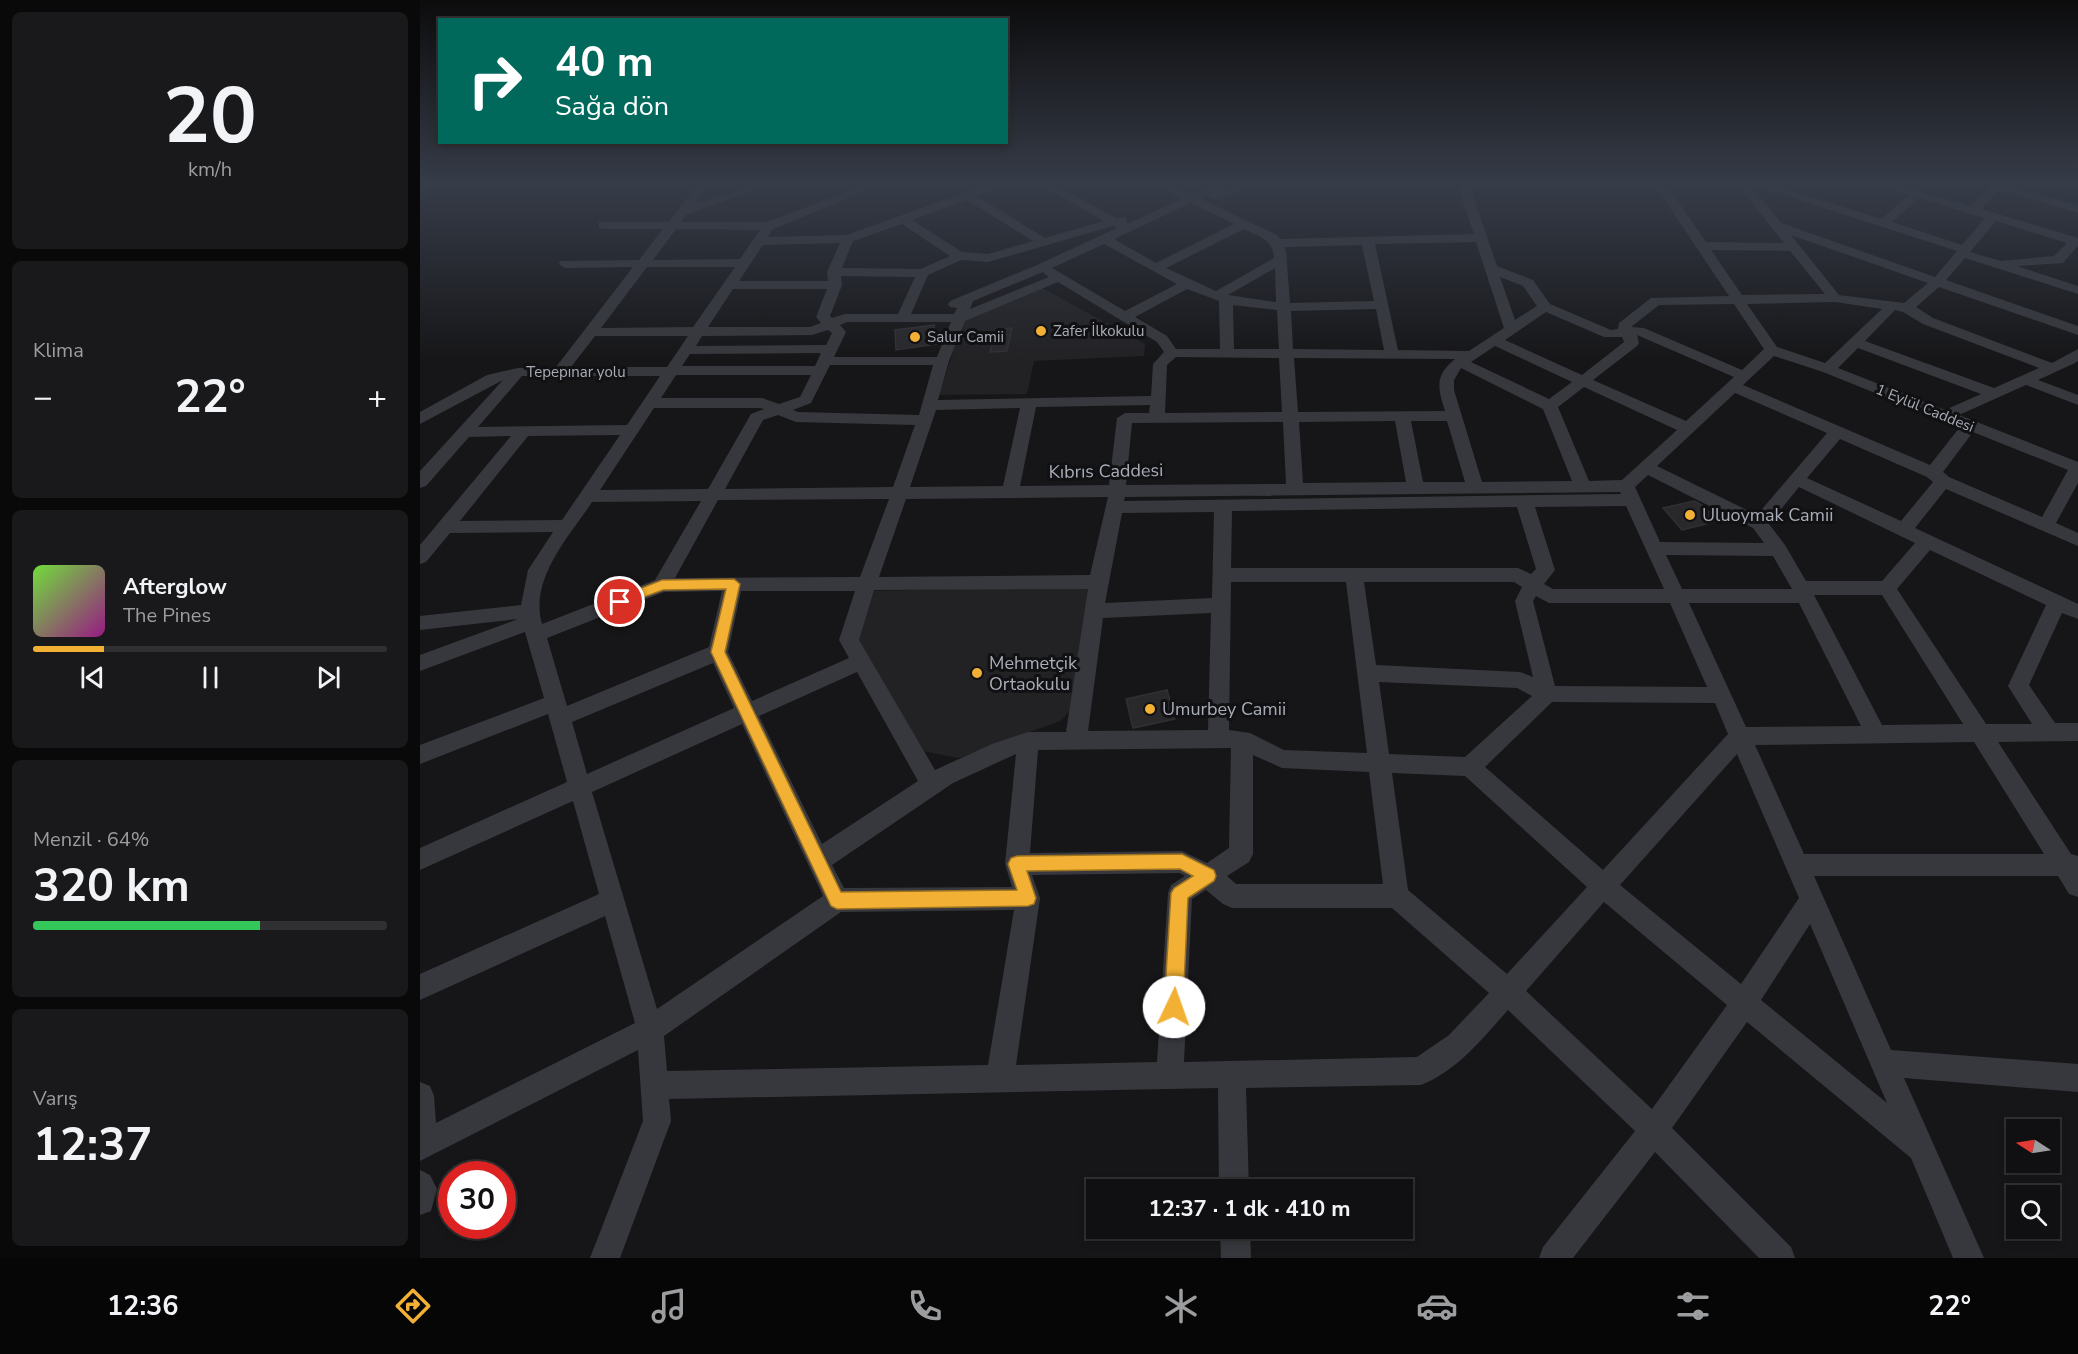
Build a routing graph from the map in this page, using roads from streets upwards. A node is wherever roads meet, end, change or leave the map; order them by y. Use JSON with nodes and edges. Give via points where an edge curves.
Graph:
{"nodes":[{"id":1,"x":658,"y":243,"type":"edge"},
{"id":2,"x":758,"y":243,"type":"edge"},
{"id":3,"x":847,"y":243,"type":"edge"},
{"id":4,"x":939,"y":243,"type":"edge"},
{"id":5,"x":1044,"y":243,"type":"edge"},
{"id":6,"x":1096,"y":243,"type":"edge"},
{"id":7,"x":1111,"y":243,"type":"edge"},
{"id":8,"x":1206,"y":243,"type":"edge"},
{"id":9,"x":1276,"y":243,"type":"joint"},
{"id":10,"x":1289,"y":243,"type":"edge"},
{"id":11,"x":1368,"y":243,"type":"edge"},
{"id":12,"x":1484,"y":243,"type":"edge"},
{"id":13,"x":1700,"y":243,"type":"edge"},
{"id":14,"x":1791,"y":243,"type":"edge"},
{"id":15,"x":1824,"y":243,"type":"edge"},
{"id":16,"x":1939,"y":243,"type":"edge"},
{"id":17,"x":1971,"y":243,"type":"edge"},
{"id":18,"x":2076,"y":243,"type":"edge"},
{"id":19,"x":1702,"y":246,"type":"junction"},
{"id":20,"x":1794,"y":247,"type":"junction"},
{"id":21,"x":1964,"y":251,"type":"junction"},
{"id":22,"x":959,"y":256,"type":"junction"},
{"id":23,"x":1280,"y":260,"type":"junction"},
{"id":24,"x":565,"y":264,"type":"dead end"},
{"id":25,"x":642,"y":264,"type":"junction"},
{"id":26,"x":744,"y":264,"type":"junction"},
{"id":27,"x":1994,"y":264,"type":"junction"},
{"id":28,"x":1158,"y":267,"type":"junction"},
{"id":29,"x":1042,"y":268,"type":"junction"},
{"id":30,"x":1492,"y":269,"type":"junction"},
{"id":31,"x":923,"y":273,"type":"junction"},
{"id":32,"x":1060,"y":277,"type":"junction"},
{"id":33,"x":835,"y":279,"type":"junction"},
{"id":34,"x":1936,"y":282,"type":"junction"},
{"id":35,"x":1189,"y":283,"type":"junction"},
{"id":36,"x":729,"y":285,"type":"junction"},
{"id":37,"x":2078,"y":290,"type":"edge"},
{"id":38,"x":1222,"y":297,"type":"junction"},
{"id":39,"x":1835,"y":298,"type":"junction"},
{"id":40,"x":1738,"y":299,"type":"junction"},
{"id":41,"x":967,"y":300,"type":"junction"},
{"id":42,"x":1383,"y":304,"type":"junction"},
{"id":43,"x":1283,"y":305,"type":"junction"},
{"id":44,"x":1892,"y":306,"type":"junction"},
{"id":45,"x":1545,"y":307,"type":"junction"},
{"id":46,"x":1907,"y":308,"type":"junction"},
{"id":47,"x":1126,"y":316,"type":"junction"},
{"id":48,"x":908,"y":317,"type":"junction"},
{"id":49,"x":960,"y":318,"type":"junction"},
{"id":50,"x":831,"y":324,"type":"junction"},
{"id":51,"x":1511,"y":329,"type":"junction"},
{"id":52,"x":699,"y":331,"type":"junction"},
{"id":53,"x":2078,"y":331,"type":"edge"},
{"id":54,"x":590,"y":332,"type":"junction"},
{"id":55,"x":1627,"y":334,"type":"junction"},
{"id":56,"x":1493,"y":340,"type":"junction"},
{"id":57,"x":1855,"y":342,"type":"junction"},
{"id":58,"x":686,"y":350,"type":"junction"},
{"id":59,"x":1772,"y":350,"type":"junction"},
{"id":60,"x":1172,"y":353,"type":"junction"},
{"id":61,"x":1227,"y":353,"type":"junction"},
{"id":62,"x":2078,"y":353,"type":"edge"},
{"id":63,"x":1287,"y":354,"type":"junction"},
{"id":64,"x":1392,"y":354,"type":"junction"},
{"id":65,"x":1465,"y":359,"type":"junction"},
{"id":66,"x":826,"y":360,"type":"junction"},
{"id":67,"x":942,"y":361,"type":"junction"},
{"id":68,"x":2052,"y":368,"type":"junction"},
{"id":69,"x":1828,"y":369,"type":"junction"},
{"id":70,"x":518,"y":372,"type":"junction"},
{"id":71,"x":560,"y":372,"type":"junction"},
{"id":72,"x":672,"y":372,"type":"junction"},
{"id":73,"x":2026,"y":380,"type":"junction"},
{"id":74,"x":1583,"y":381,"type":"junction"},
{"id":75,"x":1738,"y":381,"type":"junction"},
{"id":76,"x":1995,"y":393,"type":"junction"},
{"id":77,"x":1158,"y":400,"type":"junction"},
{"id":78,"x":2078,"y":400,"type":"edge"},
{"id":79,"x":1029,"y":402,"type":"junction"},
{"id":80,"x":650,"y":403,"type":"junction"},
{"id":81,"x":1550,"y":406,"type":"junction"},
{"id":82,"x":778,"y":410,"type":"junction"},
{"id":83,"x":927,"y":413,"type":"junction"},
{"id":84,"x":1946,"y":415,"type":"junction"},
{"id":85,"x":1402,"y":416,"type":"junction"},
{"id":86,"x":1455,"y":416,"type":"junction"},
{"id":87,"x":1157,"y":417,"type":"junction"},
{"id":88,"x":1291,"y":417,"type":"junction"},
{"id":89,"x":420,"y":419,"type":"edge"},
{"id":90,"x":1970,"y":425,"type":"junction"},
{"id":91,"x":1687,"y":428,"type":"junction"},
{"id":92,"x":632,"y":430,"type":"junction"},
{"id":93,"x":465,"y":432,"type":"junction"},
{"id":94,"x":523,"y":432,"type":"junction"},
{"id":95,"x":1837,"y":432,"type":"junction"},
{"id":96,"x":1646,"y":467,"type":"junction"},
{"id":97,"x":2078,"y":468,"type":"edge"},
{"id":98,"x":1938,"y":477,"type":"junction"},
{"id":99,"x":1798,"y":480,"type":"junction"},
{"id":100,"x":420,"y":482,"type":"edge"},
{"id":101,"x":1583,"y":486,"type":"junction"},
{"id":102,"x":1474,"y":487,"type":"junction"},
{"id":103,"x":1416,"y":488,"type":"junction"},
{"id":104,"x":1295,"y":489,"type":"junction"},
{"id":105,"x":1010,"y":492,"type":"junction"},
{"id":106,"x":900,"y":493,"type":"junction"},
{"id":107,"x":1629,"y":493,"type":"junction"},
{"id":108,"x":714,"y":495,"type":"junction"},
{"id":109,"x":587,"y":496,"type":"junction"},
{"id":110,"x":1116,"y":499,"type":"junction"},
{"id":111,"x":1524,"y":501,"type":"junction"},
{"id":112,"x":1223,"y":506,"type":"junction"},
{"id":113,"x":1759,"y":524,"type":"junction"},
{"id":114,"x":567,"y":526,"type":"junction"},
{"id":115,"x":2046,"y":526,"type":"junction"},
{"id":116,"x":444,"y":527,"type":"junction"},
{"id":117,"x":1904,"y":530,"type":"junction"},
{"id":118,"x":2078,"y":540,"type":"edge"},
{"id":119,"x":1927,"y":541,"type":"junction"},
{"id":120,"x":1654,"y":548,"type":"junction"},
{"id":121,"x":1779,"y":550,"type":"junction"},
{"id":122,"x":420,"y":557,"type":"edge"},
{"id":123,"x":1221,"y":575,"type":"junction"},
{"id":124,"x":1354,"y":575,"type":"junction"},
{"id":125,"x":1098,"y":582,"type":"junction"},
{"id":126,"x":734,"y":584,"type":"junction"},
{"id":127,"x":867,"y":584,"type":"junction"},
{"id":128,"x":662,"y":585,"type":"junction"},
{"id":129,"x":1532,"y":585,"type":"junction"},
{"id":130,"x":1887,"y":588,"type":"junction"},
{"id":131,"x":1803,"y":592,"type":"junction"},
{"id":132,"x":1677,"y":597,"type":"junction"},
{"id":133,"x":2057,"y":602,"type":"junction"},
{"id":134,"x":1221,"y":605,"type":"junction"},
{"id":135,"x":1095,"y":610,"type":"junction"},
{"id":136,"x":2078,"y":612,"type":"edge"},
{"id":137,"x":532,"y":622,"type":"junction"},
{"id":138,"x":420,"y":623,"type":"edge"},
{"id":139,"x":718,"y":652,"type":"junction"},
{"id":140,"x":861,"y":661,"type":"junction"},
{"id":141,"x":420,"y":663,"type":"edge"},
{"id":142,"x":1367,"y":673,"type":"junction"},
{"id":143,"x":1547,"y":694,"type":"junction"},
{"id":144,"x":1721,"y":695,"type":"junction"},
{"id":145,"x":558,"y":710,"type":"junction"},
{"id":146,"x":746,"y":712,"type":"junction"},
{"id":147,"x":2049,"y":732,"type":"junction"},
{"id":148,"x":2078,"y":732,"type":"edge"},
{"id":149,"x":1982,"y":733,"type":"junction"},
{"id":150,"x":1876,"y":734,"type":"junction"},
{"id":151,"x":1740,"y":736,"type":"junction"},
{"id":152,"x":1230,"y":738,"type":"junction"},
{"id":153,"x":1076,"y":739,"type":"junction"},
{"id":154,"x":1028,"y":741,"type":"junction"},
{"id":155,"x":420,"y":755,"type":"edge"},
{"id":156,"x":1379,"y":764,"type":"junction"},
{"id":157,"x":1470,"y":767,"type":"junction"},
{"id":158,"x":931,"y":783,"type":"junction"},
{"id":159,"x":580,"y":788,"type":"junction"},
{"id":160,"x":420,"y":859,"type":"edge"},
{"id":161,"x":818,"y":861,"type":"junction"},
{"id":162,"x":1017,"y":864,"type":"junction"},
{"id":163,"x":1797,"y":865,"type":"junction"},
{"id":164,"x":2071,"y":865,"type":"edge"},
{"id":165,"x":1208,"y":876,"type":"junction"},
{"id":166,"x":1603,"y":886,"type":"junction"},
{"id":167,"x":2078,"y":886,"type":"edge"},
{"id":168,"x":1396,"y":896,"type":"junction"},
{"id":169,"x":1028,"y":898,"type":"junction"},
{"id":170,"x":1812,"y":899,"type":"junction"},
{"id":171,"x":612,"y":900,"type":"junction"},
{"id":172,"x":837,"y":900,"type":"junction"},
{"id":173,"x":420,"y":987,"type":"edge"},
{"id":174,"x":1508,"y":992,"type":"junction"},
{"id":175,"x":1745,"y":1002,"type":"junction"},
{"id":176,"x":650,"y":1030,"type":"junction"},
{"id":177,"x":1884,"y":1063,"type":"junction"},
{"id":178,"x":1232,"y":1074,"type":"junction"},
{"id":179,"x":1170,"y":1075,"type":"junction"},
{"id":180,"x":1000,"y":1078,"type":"junction"},
{"id":181,"x":2075,"y":1083,"type":"edge"},
{"id":182,"x":656,"y":1085,"type":"junction"},
{"id":183,"x":420,"y":1096,"type":"edge"},
{"id":184,"x":1654,"y":1130,"type":"junction"},
{"id":185,"x":422,"y":1146,"type":"edge"},
{"id":186,"x":1922,"y":1151,"type":"junction"},
{"id":187,"x":1234,"y":1179,"type":"edge"},
{"id":188,"x":420,"y":1185,"type":"edge"},
{"id":189,"x":420,"y":1200,"type":"edge"},
{"id":190,"x":1235,"y":1239,"type":"edge"},
{"id":191,"x":605,"y":1258,"type":"edge"},
{"id":192,"x":1236,"y":1258,"type":"edge"},
{"id":193,"x":1554,"y":1258,"type":"edge"},
{"id":194,"x":1780,"y":1258,"type":"edge"},
{"id":195,"x":1969,"y":1258,"type":"edge"}],
"edges":[{"from":1,"to":25,"type":"street"},
{"from":2,"to":26,"type":"street"},
{"from":3,"to":33,"type":"street"},
{"from":4,"to":22,"type":"street"},
{"from":5,"to":22,"type":"street","via":[[988,258]]},
{"from":6,"to":29,"type":"street"},
{"from":7,"to":28,"type":"street"},
{"from":8,"to":28,"type":"street"},
{"from":9,"to":10,"type":"street"},
{"from":9,"to":23,"type":"street"},
{"from":11,"to":42,"type":"street"},
{"from":12,"to":30,"type":"street"},
{"from":13,"to":19,"type":"street"},
{"from":14,"to":20,"type":"street"},
{"from":15,"to":34,"type":"street"},
{"from":16,"to":21,"type":"street"},
{"from":17,"to":21,"type":"street"},
{"from":18,"to":27,"type":"street","via":[[2058,260]]},
{"from":19,"to":20,"type":"street"},
{"from":19,"to":40,"type":"street"},
{"from":20,"to":39,"type":"street"},
{"from":21,"to":27,"type":"street"},
{"from":21,"to":34,"type":"street"},
{"from":22,"to":31,"type":"street"},
{"from":23,"to":38,"type":"street"},
{"from":23,"to":43,"type":"street"},
{"from":24,"to":25,"type":"street"},
{"from":25,"to":26,"type":"street"},
{"from":25,"to":54,"type":"street"},
{"from":26,"to":36,"type":"street"},
{"from":27,"to":37,"type":"street"},
{"from":28,"to":35,"type":"street"},
{"from":29,"to":32,"type":"street"},
{"from":29,"to":41,"type":"street"},
{"from":30,"to":45,"type":"street","via":[[1528,283]]},
{"from":30,"to":51,"type":"street"},
{"from":31,"to":33,"type":"street"},
{"from":31,"to":48,"type":"street"},
{"from":32,"to":47,"type":"street"},
{"from":32,"to":49,"type":"street"},
{"from":33,"to":36,"type":"street"},
{"from":33,"to":50,"type":"street","via":[[823,317]]},
{"from":34,"to":46,"type":"street"},
{"from":34,"to":53,"type":"street"},
{"from":35,"to":38,"type":"street"},
{"from":35,"to":47,"type":"street"},
{"from":36,"to":52,"type":"street"},
{"from":38,"to":43,"type":"street"},
{"from":38,"to":61,"type":"street"},
{"from":39,"to":40,"type":"street"},
{"from":39,"to":44,"type":"street"},
{"from":40,"to":55,"type":"street","via":[[1656,301],[1624,326]]},
{"from":40,"to":59,"type":"street"},
{"from":41,"to":48,"type":"street"},
{"from":41,"to":49,"type":"street"},
{"from":42,"to":43,"type":"street"},
{"from":42,"to":64,"type":"street"},
{"from":43,"to":63,"type":"street"},
{"from":44,"to":46,"type":"street"},
{"from":44,"to":57,"type":"street"},
{"from":45,"to":51,"type":"street"},
{"from":45,"to":55,"type":"street","via":[[1609,334]]},
{"from":46,"to":68,"type":"street","via":[[1928,321]]},
{"from":47,"to":60,"type":"street","via":[[1162,339]]},
{"from":48,"to":49,"type":"street"},
{"from":48,"to":50,"type":"street","via":[[845,318]]},
{"from":49,"to":67,"type":"street"},
{"from":50,"to":52,"type":"street","via":[[812,331]]},
{"from":50,"to":66,"type":"street","via":[[839,332]]},
{"from":51,"to":56,"type":"street"},
{"from":52,"to":54,"type":"street"},
{"from":52,"to":58,"type":"street"},
{"from":54,"to":71,"type":"street"},
{"from":55,"to":74,"type":"street","via":[[1632,343]]},
{"from":55,"to":75,"type":"street","via":[[1639,331]]},
{"from":56,"to":65,"type":"street"},
{"from":56,"to":74,"type":"street"},
{"from":57,"to":69,"type":"street"},
{"from":57,"to":76,"type":"street"},
{"from":58,"to":66,"type":"street"},
{"from":58,"to":72,"type":"street"},
{"from":59,"to":69,"type":"street","name":"1 Eylül Caddesi"},
{"from":59,"to":75,"type":"street"},
{"from":60,"to":61,"type":"street"},
{"from":60,"to":77,"type":"street","via":[[1160,364]]},
{"from":61,"to":63,"type":"street"},
{"from":62,"to":68,"type":"street"},
{"from":63,"to":64,"type":"street"},
{"from":63,"to":88,"type":"street"},
{"from":64,"to":65,"type":"street"},
{"from":65,"to":81,"type":"street"},
{"from":65,"to":86,"type":"street","via":[[1452,368],[1446,380]]},
{"from":66,"to":67,"type":"street"},
{"from":66,"to":72,"type":"street","name":"Tepepınar yolu"},
{"from":66,"to":82,"type":"street","via":[[806,400]]},
{"from":67,"to":83,"type":"street"},
{"from":68,"to":73,"type":"street"},
{"from":69,"to":84,"type":"street","name":"1 Eylül Caddesi"},
{"from":70,"to":71,"type":"street","name":"Tepepınar yolu"},
{"from":70,"to":89,"type":"street","name":"Tepepınar yolu","via":[[492,378]]},
{"from":70,"to":93,"type":"street"},
{"from":71,"to":72,"type":"street","name":"Tepepınar yolu"},
{"from":72,"to":80,"type":"street"},
{"from":73,"to":76,"type":"street"},
{"from":73,"to":78,"type":"street"},
{"from":74,"to":81,"type":"street"},
{"from":74,"to":91,"type":"street"},
{"from":75,"to":91,"type":"street"},
{"from":75,"to":95,"type":"street"},
{"from":76,"to":84,"type":"street"},
{"from":77,"to":79,"type":"street"},
{"from":77,"to":87,"type":"street"},
{"from":79,"to":83,"type":"street"},
{"from":79,"to":105,"type":"street"},
{"from":80,"to":82,"type":"street","via":[[762,403]]},
{"from":80,"to":92,"type":"street"},
{"from":81,"to":101,"type":"street"},
{"from":82,"to":83,"type":"street","via":[[796,417]]},
{"from":82,"to":108,"type":"street","via":[[757,417]]},
{"from":83,"to":106,"type":"street"},
{"from":84,"to":90,"type":"street","name":"1 Eylül Caddesi"},
{"from":85,"to":86,"type":"street"},
{"from":85,"to":88,"type":"street"},
{"from":85,"to":103,"type":"street"},
{"from":86,"to":102,"type":"street"},
{"from":87,"to":88,"type":"street"},
{"from":87,"to":110,"type":"street","via":[[1125,418]]},
{"from":88,"to":104,"type":"street"},
{"from":90,"to":97,"type":"street","name":"1 Eylül Caddesi"},
{"from":90,"to":98,"type":"street"},
{"from":91,"to":96,"type":"street"},
{"from":92,"to":94,"type":"street"},
{"from":92,"to":109,"type":"street"},
{"from":93,"to":94,"type":"street"},
{"from":93,"to":100,"type":"street"},
{"from":94,"to":116,"type":"street"},
{"from":95,"to":98,"type":"street"},
{"from":95,"to":99,"type":"street"},
{"from":96,"to":107,"type":"street"},
{"from":96,"to":113,"type":"street"},
{"from":97,"to":115,"type":"street"},
{"from":98,"to":115,"type":"street"},
{"from":98,"to":117,"type":"street"},
{"from":99,"to":113,"type":"street"},
{"from":99,"to":117,"type":"street"},
{"from":101,"to":102,"type":"street","name":"Kıbrıs Caddesi"},
{"from":101,"to":107,"type":"street","name":"Kıbrıs Caddesi"},
{"from":102,"to":103,"type":"street","name":"Kıbrıs Caddesi"},
{"from":103,"to":104,"type":"street","name":"Kıbrıs Caddesi"},
{"from":104,"to":110,"type":"street","name":"Kıbrıs Caddesi"},
{"from":105,"to":106,"type":"street","name":"Kıbrıs Caddesi"},
{"from":105,"to":110,"type":"street","name":"Kıbrıs Caddesi"},
{"from":106,"to":108,"type":"street","name":"Kıbrıs Caddesi"},
{"from":106,"to":127,"type":"street"},
{"from":107,"to":111,"type":"street"},
{"from":107,"to":120,"type":"street"},
{"from":108,"to":109,"type":"street","name":"Kıbrıs Caddesi"},
{"from":108,"to":128,"type":"street"},
{"from":109,"to":114,"type":"street"},
{"from":110,"to":112,"type":"street"},
{"from":110,"to":125,"type":"street"},
{"from":111,"to":112,"type":"street"},
{"from":111,"to":129,"type":"street","via":[[1546,570]]},
{"from":112,"to":123,"type":"street"},
{"from":113,"to":121,"type":"street"},
{"from":114,"to":116,"type":"street"},
{"from":114,"to":137,"type":"street","via":[[537,570]]},
{"from":115,"to":118,"type":"street"},
{"from":116,"to":122,"type":"street"},
{"from":117,"to":119,"type":"street"},
{"from":119,"to":130,"type":"street"},
{"from":119,"to":133,"type":"street"},
{"from":120,"to":121,"type":"street"},
{"from":120,"to":132,"type":"street"},
{"from":121,"to":131,"type":"street"},
{"from":123,"to":124,"type":"street"},
{"from":123,"to":134,"type":"street"},
{"from":124,"to":129,"type":"street","via":[[1518,575]]},
{"from":124,"to":142,"type":"street"},
{"from":125,"to":127,"type":"street"},
{"from":125,"to":135,"type":"street"},
{"from":126,"to":127,"type":"street"},
{"from":126,"to":128,"type":"street"},
{"from":126,"to":139,"type":"street"},
{"from":127,"to":140,"type":"street","via":[[849,640]]},
{"from":128,"to":137,"type":"street"},
{"from":129,"to":132,"type":"street","via":[[1549,596]]},
{"from":129,"to":143,"type":"street","via":[[1524,601]]},
{"from":130,"to":131,"type":"street"},
{"from":130,"to":149,"type":"street"},
{"from":131,"to":132,"type":"street"},
{"from":131,"to":150,"type":"street"},
{"from":132,"to":144,"type":"street"},
{"from":133,"to":136,"type":"street"},
{"from":133,"to":147,"type":"street","via":[[2018,686]]},
{"from":134,"to":135,"type":"street"},
{"from":134,"to":152,"type":"street"},
{"from":135,"to":153,"type":"street"},
{"from":137,"to":138,"type":"street"},
{"from":137,"to":141,"type":"street"},
{"from":137,"to":145,"type":"street"},
{"from":139,"to":145,"type":"street"},
{"from":139,"to":146,"type":"street"},
{"from":140,"to":146,"type":"street"},
{"from":140,"to":158,"type":"street"},
{"from":142,"to":143,"type":"street","via":[[1520,680]]},
{"from":142,"to":156,"type":"street"},
{"from":143,"to":144,"type":"street"},
{"from":143,"to":157,"type":"street"},
{"from":144,"to":151,"type":"street"},
{"from":145,"to":155,"type":"street"},
{"from":145,"to":159,"type":"street"},
{"from":146,"to":159,"type":"street"},
{"from":146,"to":161,"type":"street"},
{"from":147,"to":148,"type":"street"},
{"from":147,"to":149,"type":"street"},
{"from":149,"to":150,"type":"street"},
{"from":149,"to":164,"type":"street"},
{"from":150,"to":151,"type":"street"},
{"from":151,"to":163,"type":"street"},
{"from":151,"to":166,"type":"street"},
{"from":152,"to":153,"type":"street"},
{"from":152,"to":156,"type":"street","via":[[1282,759]]},
{"from":152,"to":165,"type":"street","via":[[1241,854]]},
{"from":153,"to":154,"type":"street"},
{"from":154,"to":158,"type":"street"},
{"from":154,"to":162,"type":"street"},
{"from":156,"to":157,"type":"street"},
{"from":156,"to":168,"type":"street"},
{"from":157,"to":166,"type":"street"},
{"from":158,"to":161,"type":"street"},
{"from":159,"to":160,"type":"street"},
{"from":159,"to":171,"type":"street"},
{"from":161,"to":172,"type":"street"},
{"from":162,"to":165,"type":"street","via":[[1182,862]]},
{"from":162,"to":169,"type":"street"},
{"from":163,"to":164,"type":"street"},
{"from":163,"to":170,"type":"street"},
{"from":164,"to":167,"type":"street"},
{"from":165,"to":168,"type":"street","via":[[1232,896]]},
{"from":165,"to":179,"type":"street","via":[[1180,893]]},
{"from":166,"to":174,"type":"street"},
{"from":166,"to":175,"type":"street"},
{"from":168,"to":174,"type":"street"},
{"from":169,"to":172,"type":"street"},
{"from":169,"to":180,"type":"street"},
{"from":170,"to":175,"type":"street"},
{"from":170,"to":177,"type":"street"},
{"from":171,"to":173,"type":"street"},
{"from":171,"to":176,"type":"street"},
{"from":172,"to":176,"type":"street"},
{"from":174,"to":178,"type":"street","via":[[1459,1045],[1421,1071]]},
{"from":174,"to":184,"type":"street"},
{"from":175,"to":184,"type":"street"},
{"from":175,"to":186,"type":"street"},
{"from":176,"to":182,"type":"street"},
{"from":176,"to":185,"type":"street"},
{"from":177,"to":181,"type":"street"},
{"from":177,"to":186,"type":"street"},
{"from":178,"to":179,"type":"street"},
{"from":178,"to":187,"type":"street"},
{"from":179,"to":180,"type":"street"},
{"from":180,"to":182,"type":"street"},
{"from":182,"to":191,"type":"street","via":[[657,1121]]},
{"from":183,"to":185,"type":"street"},
{"from":184,"to":193,"type":"street"},
{"from":184,"to":194,"type":"street"},
{"from":186,"to":195,"type":"street"},
{"from":188,"to":189,"type":"street"},
{"from":190,"to":192,"type":"street"}]}
